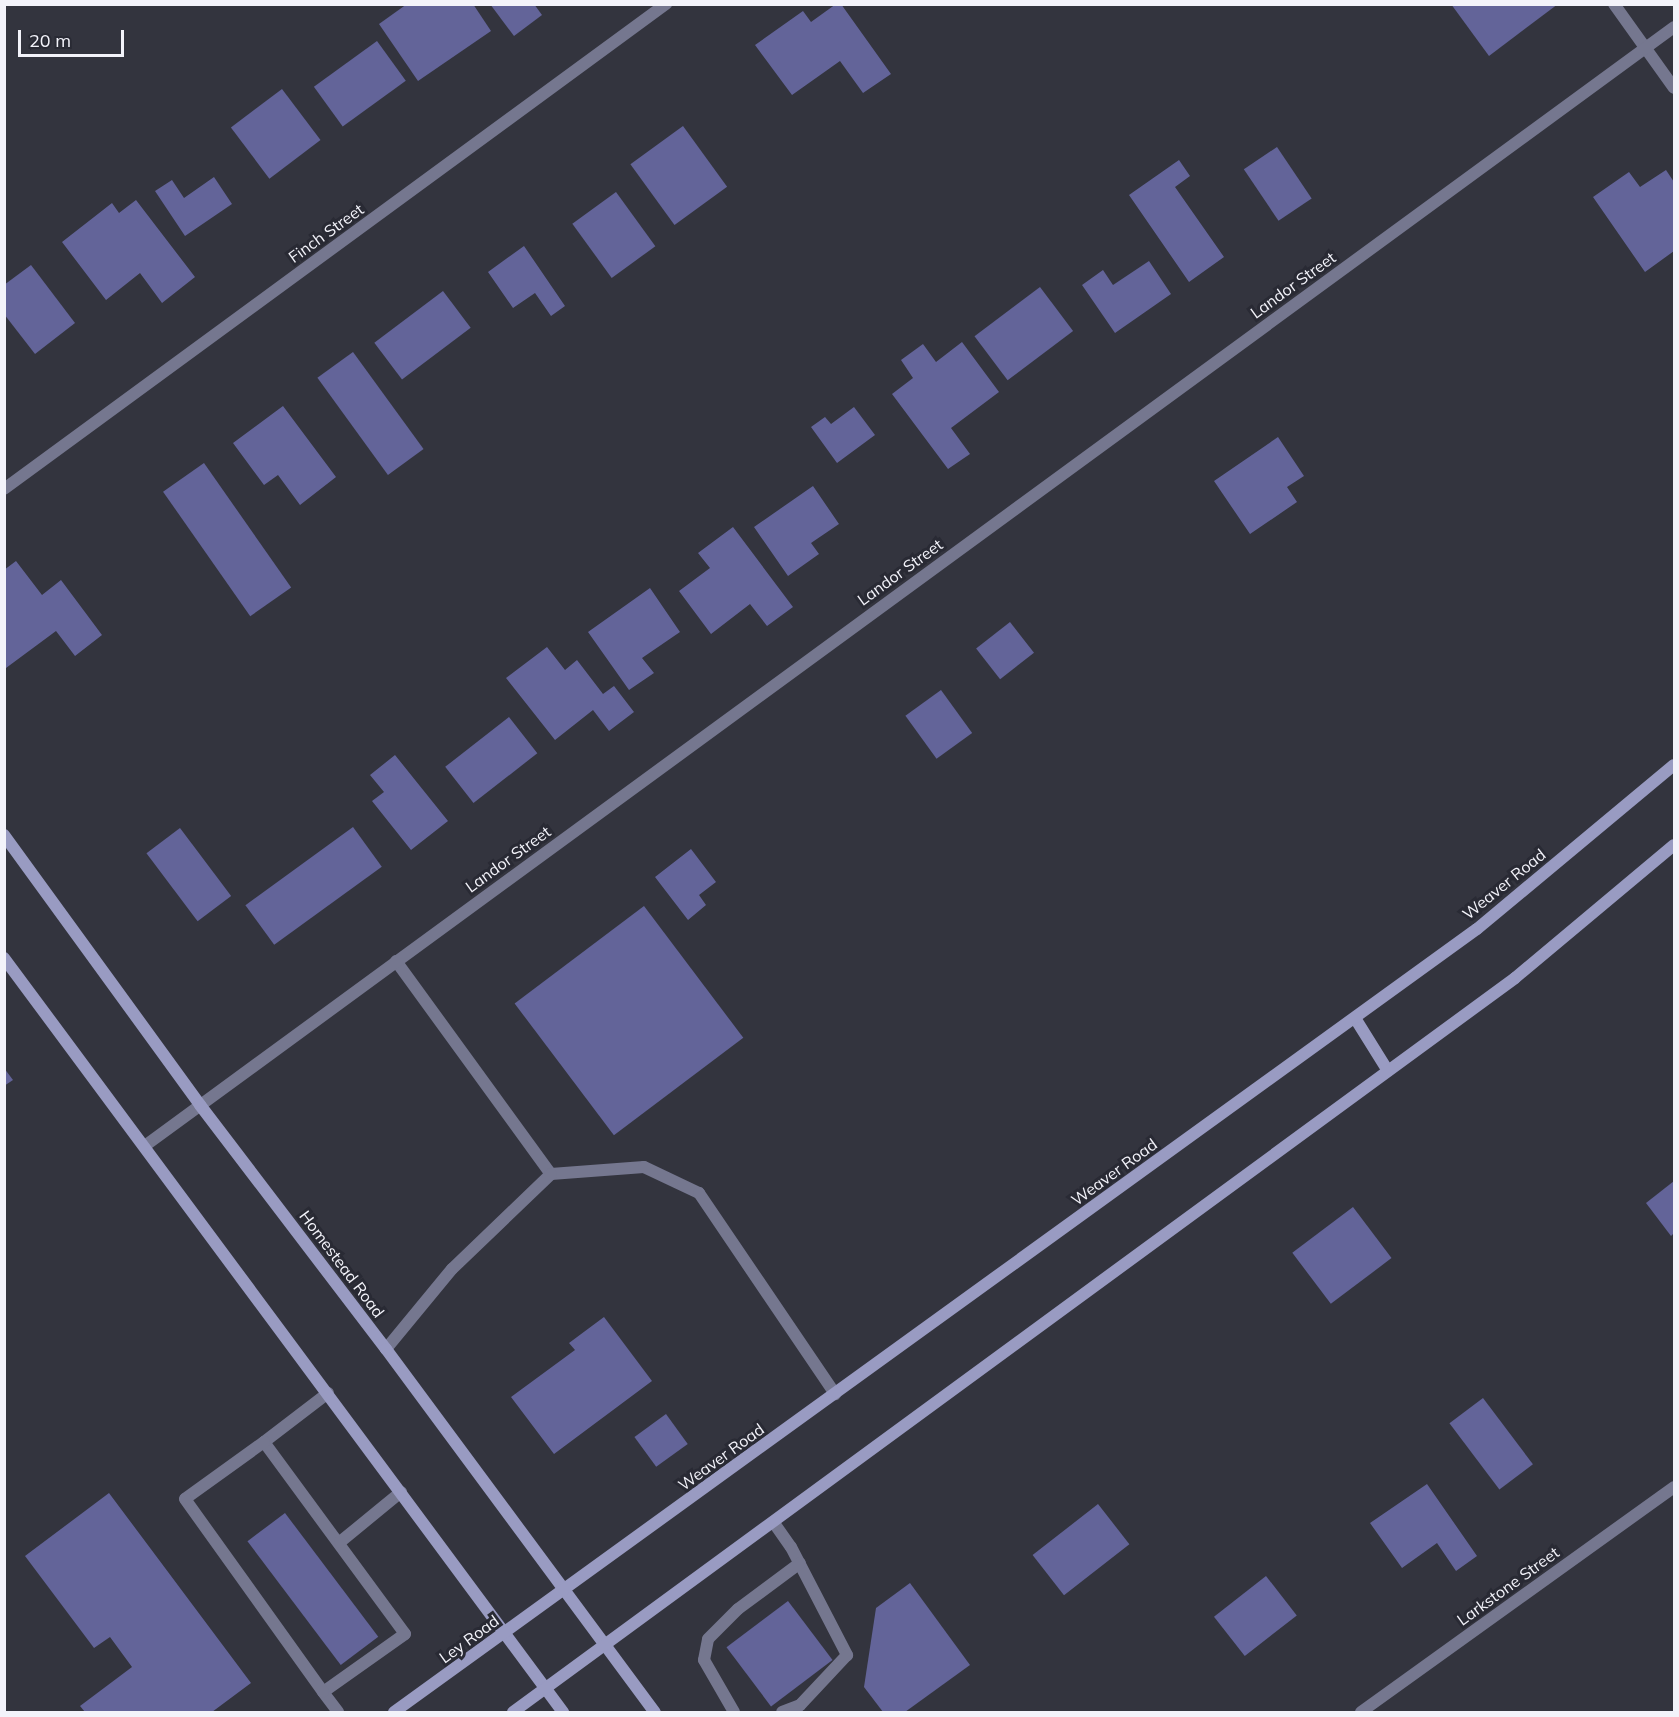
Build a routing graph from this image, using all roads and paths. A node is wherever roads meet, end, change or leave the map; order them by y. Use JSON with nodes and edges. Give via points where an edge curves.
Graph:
{"nodes":[{"id":1,"x":666,"y":4,"type":"edge"},
{"id":2,"x":1614,"y":4,"type":"edge"},
{"id":3,"x":1674,"y":27,"type":"edge"},
{"id":4,"x":1646,"y":48,"type":"junction"},
{"id":5,"x":1674,"y":88,"type":"edge"},
{"id":6,"x":4,"y":489,"type":"edge"},
{"id":7,"x":1674,"y":765,"type":"edge"},
{"id":8,"x":4,"y":835,"type":"edge"},
{"id":9,"x":1674,"y":845,"type":"edge"},
{"id":10,"x":4,"y":958,"type":"edge"},
{"id":11,"x":396,"y":961,"type":"junction"},
{"id":12,"x":1355,"y":1018,"type":"junction"},
{"id":13,"x":1388,"y":1071,"type":"junction"},
{"id":14,"x":200,"y":1105,"type":"junction"},
{"id":15,"x":146,"y":1145,"type":"junction"},
{"id":16,"x":551,"y":1174,"type":"junction"},
{"id":17,"x":386,"y":1349,"type":"junction"},
{"id":18,"x":328,"y":1393,"type":"junction"},
{"id":19,"x":835,"y":1394,"type":"junction"},
{"id":20,"x":264,"y":1442,"type":"junction"},
{"id":21,"x":1674,"y":1487,"type":"edge"},
{"id":22,"x":401,"y":1492,"type":"junction"},
{"id":23,"x":774,"y":1523,"type":"junction"},
{"id":24,"x":340,"y":1542,"type":"junction"},
{"id":25,"x":800,"y":1563,"type":"junction"},
{"id":26,"x":563,"y":1593,"type":"junction"},
{"id":27,"x":505,"y":1633,"type":"junction"},
{"id":28,"x":605,"y":1648,"type":"junction"},
{"id":29,"x":546,"y":1689,"type":"junction"},
{"id":30,"x":323,"y":1692,"type":"junction"},
{"id":31,"x":339,"y":1713,"type":"edge"},
{"id":32,"x":394,"y":1713,"type":"edge"},
{"id":33,"x":513,"y":1713,"type":"edge"},
{"id":34,"x":563,"y":1713,"type":"edge"},
{"id":35,"x":655,"y":1713,"type":"edge"},
{"id":36,"x":734,"y":1713,"type":"edge"},
{"id":37,"x":782,"y":1713,"type":"edge"},
{"id":38,"x":1361,"y":1713,"type":"edge"}],
"edges":[{"from":1,"to":6,"type":"street","name":"Finch Street"},
{"from":2,"to":4,"type":"street"},
{"from":3,"to":4,"type":"street","name":"Landor Street"},
{"from":4,"to":5,"type":"street"},
{"from":4,"to":11,"type":"street","name":"Landor Street"},
{"from":7,"to":12,"type":"main road","name":"Weaver Road","via":[[1477,929]]},
{"from":8,"to":14,"type":"main road","name":"Homestead Road"},
{"from":9,"to":13,"type":"main road","via":[[1515,978]]},
{"from":10,"to":15,"type":"main road"},
{"from":11,"to":14,"type":"street","name":"Landor Street"},
{"from":11,"to":16,"type":"street"},
{"from":12,"to":13,"type":"main road"},
{"from":12,"to":19,"type":"main road","name":"Weaver Road"},
{"from":13,"to":23,"type":"main road"},
{"from":14,"to":15,"type":"street","name":"Landor Street"},
{"from":14,"to":17,"type":"main road","name":"Homestead Road"},
{"from":15,"to":18,"type":"main road"},
{"from":16,"to":17,"type":"street","via":[[452,1269]]},
{"from":16,"to":19,"type":"street","via":[[644,1167],[699,1193]]},
{"from":17,"to":26,"type":"main road","name":"Homestead Road"},
{"from":18,"to":20,"type":"street"},
{"from":18,"to":22,"type":"main road"},
{"from":19,"to":26,"type":"main road","name":"Weaver Road"},
{"from":20,"to":24,"type":"street"},
{"from":20,"to":30,"type":"street","via":[[185,1499]]},
{"from":21,"to":38,"type":"street","name":"Larkstone Street"},
{"from":22,"to":24,"type":"street"},
{"from":22,"to":27,"type":"main road"},
{"from":23,"to":25,"type":"street"},
{"from":23,"to":28,"type":"main road"},
{"from":24,"to":30,"type":"street","via":[[405,1634]]},
{"from":25,"to":36,"type":"street","via":[[738,1608],[708,1639],[704,1660]]},
{"from":25,"to":37,"type":"street","via":[[847,1655],[800,1705]]},
{"from":26,"to":27,"type":"main road","name":"Ley Road"},
{"from":26,"to":28,"type":"main road","name":"Homestead Road"},
{"from":27,"to":29,"type":"main road"},
{"from":27,"to":32,"type":"main road","name":"Ley Road"},
{"from":28,"to":29,"type":"main road"},
{"from":28,"to":35,"type":"main road","name":"Homestead Road"},
{"from":29,"to":33,"type":"main road"},
{"from":29,"to":34,"type":"main road"},
{"from":30,"to":31,"type":"street"}]}
